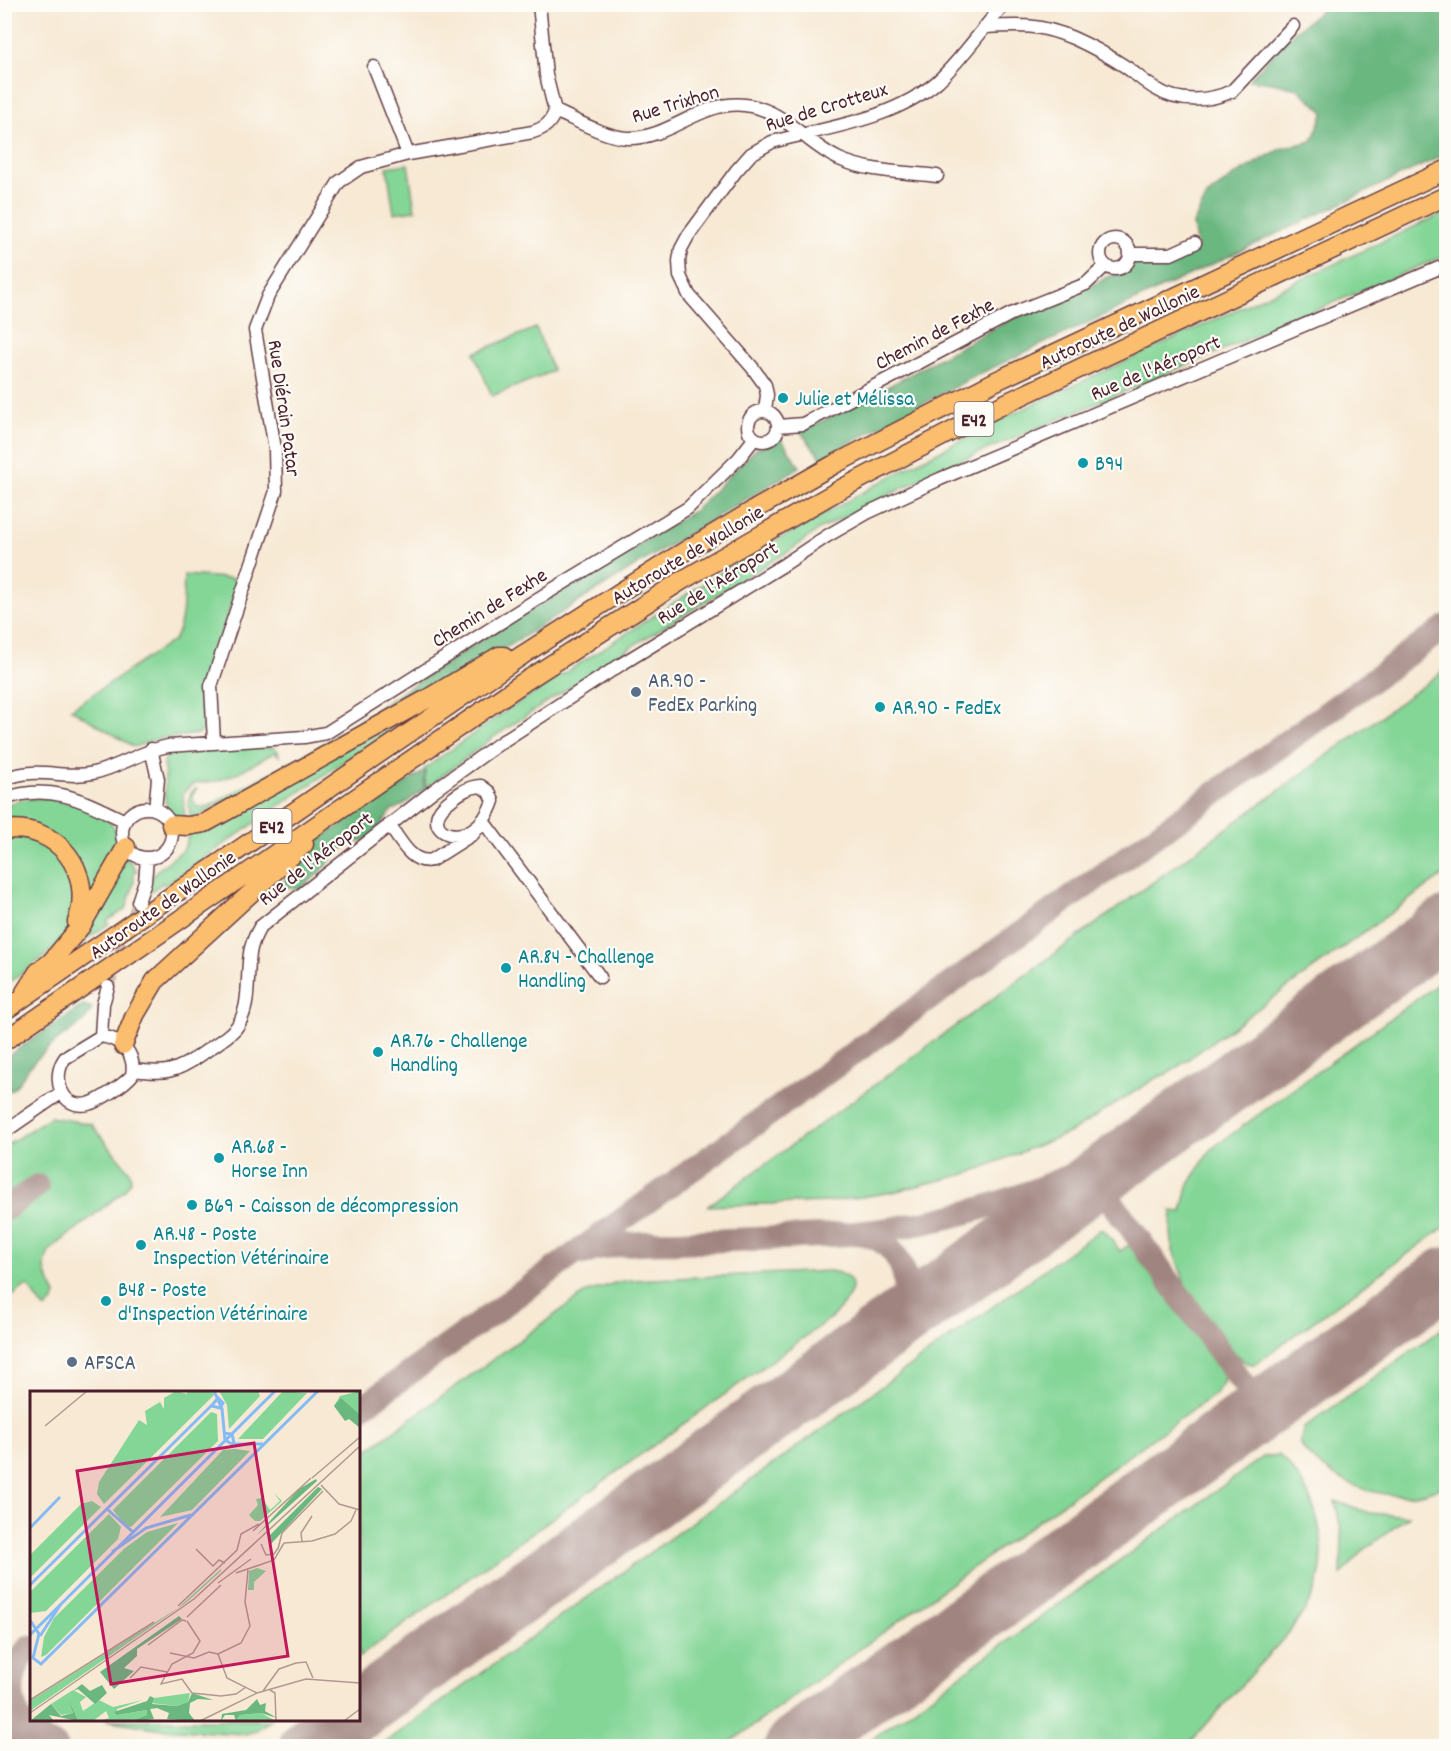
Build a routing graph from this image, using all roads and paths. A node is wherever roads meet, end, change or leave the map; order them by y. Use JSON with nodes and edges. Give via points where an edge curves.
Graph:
{"nodes":[{"id":1,"x":539,"y":4,"type":"edge"},
{"id":2,"x":1004,"y":4,"type":"edge"},
{"id":3,"x":1293,"y":26,"type":"dead end"},
{"id":4,"x":986,"y":27,"type":"junction"},
{"id":5,"x":374,"y":67,"type":"dead end"},
{"id":6,"x":555,"y":111,"type":"junction"},
{"id":7,"x":801,"y":134,"type":"junction"},
{"id":8,"x":408,"y":154,"type":"junction"},
{"id":9,"x":1446,"y":170,"type":"edge"},
{"id":10,"x":937,"y":176,"type":"dead end"},
{"id":11,"x":1446,"y":196,"type":"edge"},
{"id":12,"x":1195,"y":243,"type":"dead end"},
{"id":13,"x":1130,"y":254,"type":"junction"},
{"id":14,"x":1446,"y":265,"type":"edge"},
{"id":15,"x":1105,"y":266,"type":"junction"},
{"id":16,"x":765,"y":410,"type":"junction"},
{"id":17,"x":778,"y":426,"type":"junction"},
{"id":18,"x":754,"y":439,"type":"junction"},
{"id":19,"x":524,"y":654,"type":"junction"},
{"id":20,"x":214,"y":742,"type":"junction"},
{"id":21,"x":151,"y":749,"type":"junction"},
{"id":22,"x":4,"y":779,"type":"edge"},
{"id":23,"x":4,"y":799,"type":"edge"},
{"id":24,"x":155,"y":809,"type":"junction"},
{"id":25,"x":125,"y":821,"type":"junction"},
{"id":26,"x":483,"y":821,"type":"junction"},
{"id":27,"x":171,"y":825,"type":"junction"},
{"id":28,"x":389,"y":825,"type":"junction"},
{"id":29,"x":310,"y":829,"type":"junction"},
{"id":30,"x":4,"y":830,"type":"edge"},
{"id":31,"x":126,"y":847,"type":"junction"},
{"id":32,"x":147,"y":858,"type":"junction"},
{"id":33,"x":138,"y":902,"type":"tunnel mouth"},
{"id":34,"x":74,"y":934,"type":"junction"},
{"id":35,"x":600,"y":977,"type":"dead end"},
{"id":36,"x":108,"y":987,"type":"tunnel mouth"},
{"id":37,"x":21,"y":999,"type":"junction"},
{"id":38,"x":4,"y":1011,"type":"edge"},
{"id":39,"x":101,"y":1036,"type":"junction"},
{"id":40,"x":4,"y":1041,"type":"edge"},
{"id":41,"x":123,"y":1045,"type":"junction"},
{"id":42,"x":133,"y":1070,"type":"junction"},
{"id":43,"x":62,"y":1092,"type":"junction"},
{"id":44,"x":4,"y":1132,"type":"edge"}],
"edges":[{"from":1,"to":6,"type":"street","via":[[546,75]]},
{"from":2,"to":4,"type":"street","name":"Rue de Crotteux"},
{"from":3,"to":4,"type":"street","via":[[1232,91],[1191,99],[1162,93],[1103,52],[1046,28]]},
{"from":4,"to":7,"type":"street","name":"Rue de Crotteux","via":[[946,73],[918,95],[884,113]]},
{"from":5,"to":8,"type":"street"},
{"from":6,"to":7,"type":"street","name":"Rue Trixhon","via":[[629,138],[656,132],[714,107],[745,105],[777,114]]},
{"from":6,"to":8,"type":"street","name":"Rue Diérain Patar","via":[[544,128],[533,132]]},
{"from":7,"to":10,"type":"street","name":"Rue Trixhon","via":[[847,162]]},
{"from":7,"to":16,"type":"street","name":"Rue de Crotteux","via":[[765,144],[744,160],[688,236],[679,261],[680,276],[689,295],[765,385]]},
{"from":8,"to":20,"type":"street","name":"Rue Diérain Patar","via":[[361,167],[339,182],[268,296],[255,330],[275,449],[276,491],[211,686]]},
{"from":9,"to":19,"type":"highway","name":"Autoroute de Wallonie","number":"E42","via":[[996,381],[833,465],[672,559]]},
{"from":11,"to":29,"type":"highway","name":"Autoroute de Wallonie","number":"E42","via":[[1006,403],[841,489],[671,587]]},
{"from":12,"to":13,"type":"street","via":[[1171,254]]},
{"from":13,"to":15,"type":"street","name":"Chemin de Fexhe","via":[[1121,268]]},
{"from":13,"to":15,"type":"street","via":[[1121,239],[1108,240],[1099,255]]},
{"from":14,"to":28,"type":"street","name":"Rue de l'Aéroport","via":[[867,513],[543,715]]},
{"from":15,"to":17,"type":"street","name":"Chemin de Fexhe","via":[[1086,284],[1011,314],[803,424]]},
{"from":16,"to":17,"type":"street","via":[[775,416]]},
{"from":16,"to":18,"type":"street","via":[[754,413],[747,423]]},
{"from":17,"to":18,"type":"street","name":"Chemin de Fexhe","via":[[770,439]]},
{"from":18,"to":20,"type":"street","name":"Chemin de Fexhe","via":[[688,508],[326,733]]},
{"from":19,"to":27,"type":"highway","via":[[499,656],[205,823]]},
{"from":19,"to":37,"type":"highway","name":"Autoroute de Wallonie","number":"E42"},
{"from":20,"to":21,"type":"street","name":"Chemin de Fexhe"},
{"from":21,"to":22,"type":"street","name":"Chemin de Fexhe","via":[[90,774],[32,772]]},
{"from":21,"to":24,"type":"street","via":[[159,789]]},
{"from":23,"to":25,"type":"street","via":[[27,793],[61,794]]},
{"from":24,"to":25,"type":"street","via":[[138,810]]},
{"from":24,"to":27,"type":"street"},
{"from":25,"to":31,"type":"street","via":[[122,834]]},
{"from":26,"to":26,"type":"street","via":[[465,834],[450,835],[439,828],[438,813],[441,806],[463,791],[482,786],[493,801]]},
{"from":26,"to":28,"type":"street","via":[[474,834],[427,861],[416,859]]},
{"from":26,"to":35,"type":"street"},
{"from":27,"to":32,"type":"street","via":[[168,848]]},
{"from":28,"to":42,"type":"street","name":"Rue de l'Aéroport","via":[[260,927],[250,950],[245,1003],[236,1028],[180,1069],[155,1073]]},
{"from":29,"to":40,"type":"highway","name":"Autoroute de Wallonie","number":"E42"},
{"from":29,"to":41,"type":"highway","via":[[303,847],[156,981],[135,1015]]},
{"from":30,"to":34,"type":"highway","via":[[23,830],[48,838],[71,860],[81,881],[82,899]]},
{"from":31,"to":32,"type":"street"},
{"from":31,"to":34,"type":"highway"},
{"from":32,"to":33,"type":"street"},
{"from":34,"to":37,"type":"highway","via":[[38,972]]},
{"from":36,"to":39,"type":"street"},
{"from":37,"to":38,"type":"highway","name":"Autoroute de Wallonie","number":"E42"},
{"from":39,"to":41,"type":"street"},
{"from":39,"to":43,"type":"street","via":[[65,1058],[57,1078]]},
{"from":41,"to":42,"type":"street","via":[[129,1051]]},
{"from":42,"to":43,"type":"street","via":[[129,1078],[90,1104],[73,1102]]},
{"from":43,"to":44,"type":"street"}]}
